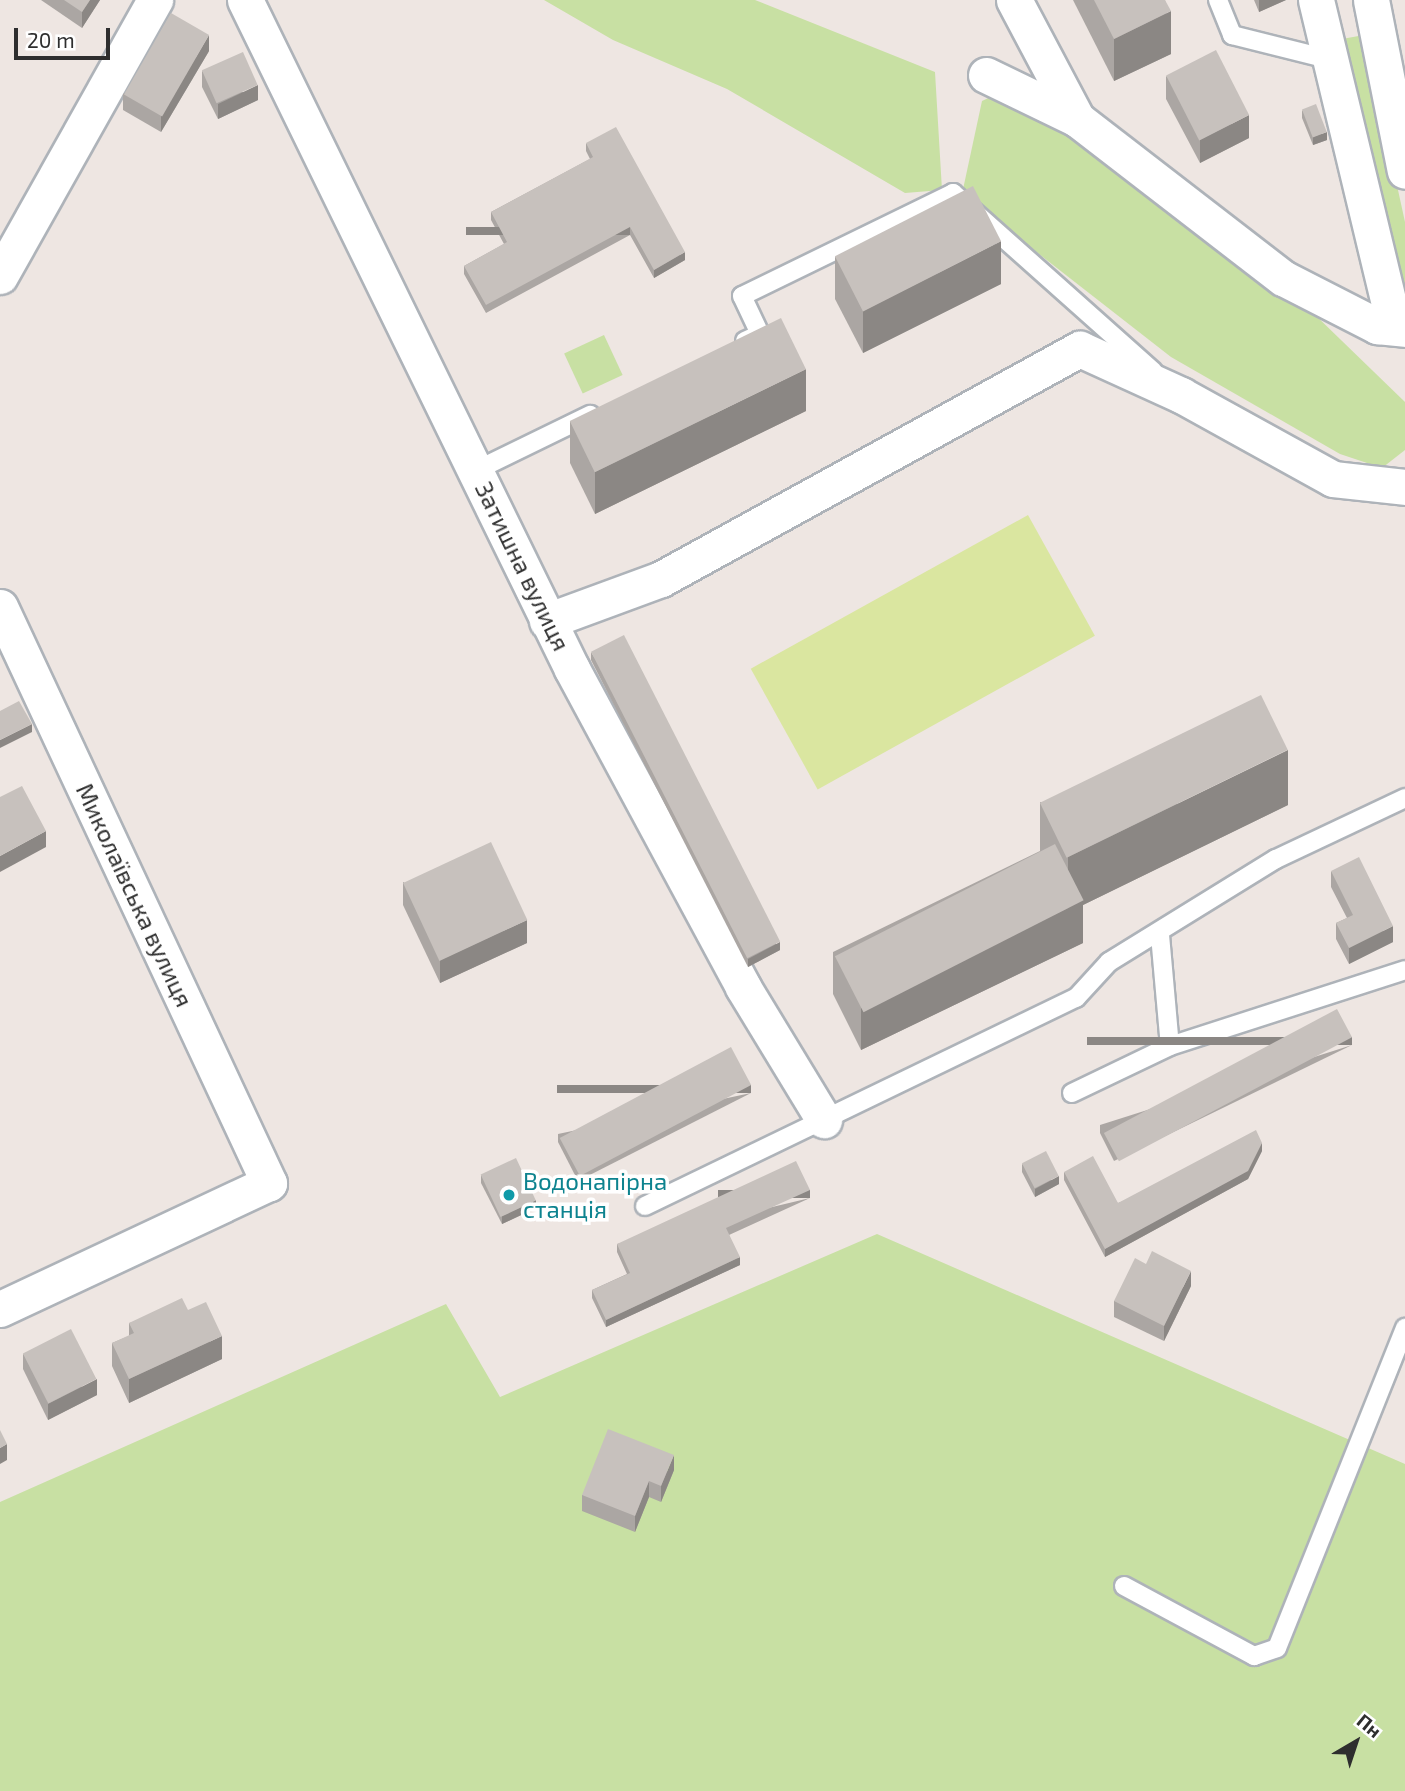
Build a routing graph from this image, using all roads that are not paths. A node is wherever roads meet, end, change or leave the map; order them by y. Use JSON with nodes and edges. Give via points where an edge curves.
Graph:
{"nodes":[{"id":1,"x":155,"y":0,"type":"edge"},
{"id":2,"x":245,"y":0,"type":"edge"},
{"id":3,"x":1014,"y":0,"type":"edge"},
{"id":4,"x":1218,"y":0,"type":"edge"},
{"id":5,"x":1316,"y":0,"type":"edge"},
{"id":6,"x":1371,"y":0,"type":"edge"},
{"id":7,"x":1332,"y":60,"type":"junction"},
{"id":8,"x":986,"y":75,"type":"dead end"},
{"id":9,"x":1077,"y":119,"type":"junction"},
{"id":10,"x":1405,"y":171,"type":"edge"},
{"id":11,"x":0,"y":276,"type":"edge"},
{"id":12,"x":1405,"y":320,"type":"edge"},
{"id":13,"x":1405,"y":329,"type":"edge"},
{"id":14,"x":723,"y":352,"type":"edge"},
{"id":15,"x":1181,"y":395,"type":"junction"},
{"id":16,"x":612,"y":405,"type":"edge"},
{"id":17,"x":477,"y":470,"type":"junction"},
{"id":18,"x":1405,"y":487,"type":"edge"},
{"id":19,"x":0,"y":607,"type":"edge"},
{"id":20,"x":547,"y":621,"type":"junction"},
{"id":21,"x":1405,"y":798,"type":"edge"},
{"id":22,"x":1160,"y":935,"type":"junction"},
{"id":23,"x":1405,"y":970,"type":"edge"},
{"id":24,"x":1170,"y":1046,"type":"junction"},
{"id":25,"x":1072,"y":1093,"type":"dead end"},
{"id":26,"x":824,"y":1120,"type":"junction"},
{"id":27,"x":645,"y":1206,"type":"dead end"},
{"id":28,"x":0,"y":1309,"type":"edge"},
{"id":29,"x":1405,"y":1328,"type":"edge"},
{"id":30,"x":1124,"y":1586,"type":"dead end"}],
"edges":[{"from":1,"to":11,"type":"street"},
{"from":2,"to":17,"type":"street","name":"Затишна вулиця"},
{"from":3,"to":9,"type":"street"},
{"from":4,"to":7,"type":"lane","via":[[1232,35]]},
{"from":5,"to":7,"type":"street"},
{"from":6,"to":10,"type":"street"},
{"from":7,"to":12,"type":"street","via":[[1390,308]]},
{"from":8,"to":9,"type":"street"},
{"from":9,"to":13,"type":"street","via":[[1283,278],[1377,326]]},
{"from":14,"to":15,"type":"lane","via":[[760,334],[742,296],[953,193]]},
{"from":15,"to":18,"type":"street","via":[[1334,479]]},
{"from":15,"to":20,"type":"street","via":[[1080,349],[661,579]]},
{"from":16,"to":17,"type":"lane"},
{"from":17,"to":20,"type":"street","name":"Затишна вулиця"},
{"from":19,"to":28,"type":"street","name":"Миколаївська вулиця","via":[[270,1183]]},
{"from":20,"to":26,"type":"street","name":"Затишна вулиця","via":[[743,987]]},
{"from":21,"to":22,"type":"lane","via":[[1276,859]]},
{"from":22,"to":24,"type":"lane"},
{"from":22,"to":26,"type":"lane","via":[[1109,962],[1076,998]]},
{"from":23,"to":24,"type":"lane"},
{"from":24,"to":25,"type":"lane"},
{"from":26,"to":27,"type":"lane"},
{"from":29,"to":30,"type":"lane","via":[[1277,1648],[1254,1656]]}]}
